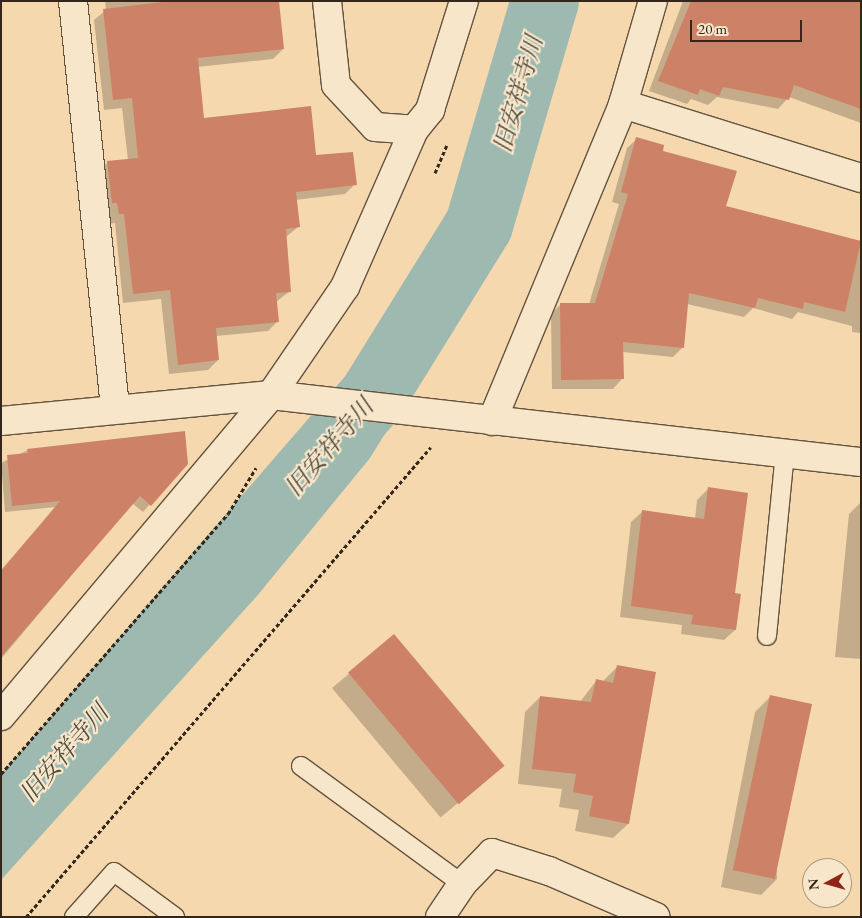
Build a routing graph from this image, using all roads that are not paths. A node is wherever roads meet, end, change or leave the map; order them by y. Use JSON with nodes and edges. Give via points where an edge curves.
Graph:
{"nodes":[{"id":1,"x":73,"y":1,"type":"edge"},
{"id":2,"x":327,"y":1,"type":"edge"},
{"id":3,"x":464,"y":1,"type":"edge"},
{"id":4,"x":653,"y":1,"type":"edge"},
{"id":5,"x":623,"y":104,"type":"junction"},
{"id":6,"x":414,"y":130,"type":"junction"},
{"id":7,"x":861,"y":178,"type":"edge"},
{"id":8,"x":271,"y":395,"type":"junction"},
{"id":9,"x":115,"y":409,"type":"junction"},
{"id":10,"x":1,"y":421,"type":"edge"},
{"id":11,"x":492,"y":421,"type":"junction"},
{"id":12,"x":785,"y":453,"type":"junction"},
{"id":13,"x":861,"y":462,"type":"edge"},
{"id":14,"x":767,"y":636,"type":"dead end"},
{"id":15,"x":1,"y":716,"type":"edge"},
{"id":16,"x":301,"y":766,"type":"dead end"},
{"id":17,"x":462,"y":884,"type":"junction"},
{"id":18,"x":74,"y":917,"type":"edge"},
{"id":19,"x":175,"y":917,"type":"edge"},
{"id":20,"x":440,"y":917,"type":"edge"},
{"id":21,"x":656,"y":917,"type":"edge"}],
"edges":[{"from":1,"to":9,"type":"street"},
{"from":2,"to":6,"type":"street","via":[[336,85],[375,127]]},
{"from":3,"to":6,"type":"street","via":[[430,110]]},
{"from":4,"to":5,"type":"street"},
{"from":5,"to":7,"type":"street"},
{"from":5,"to":11,"type":"street"},
{"from":6,"to":8,"type":"street","via":[[345,287]]},
{"from":8,"to":9,"type":"street"},
{"from":8,"to":11,"type":"street"},
{"from":8,"to":15,"type":"street"},
{"from":9,"to":10,"type":"street"},
{"from":11,"to":12,"type":"street"},
{"from":12,"to":13,"type":"street"},
{"from":12,"to":14,"type":"lane"},
{"from":16,"to":17,"type":"lane"},
{"from":17,"to":20,"type":"street"},
{"from":17,"to":21,"type":"street","via":[[492,854],[549,871]]},
{"from":18,"to":19,"type":"lane","via":[[114,872]]}]}
